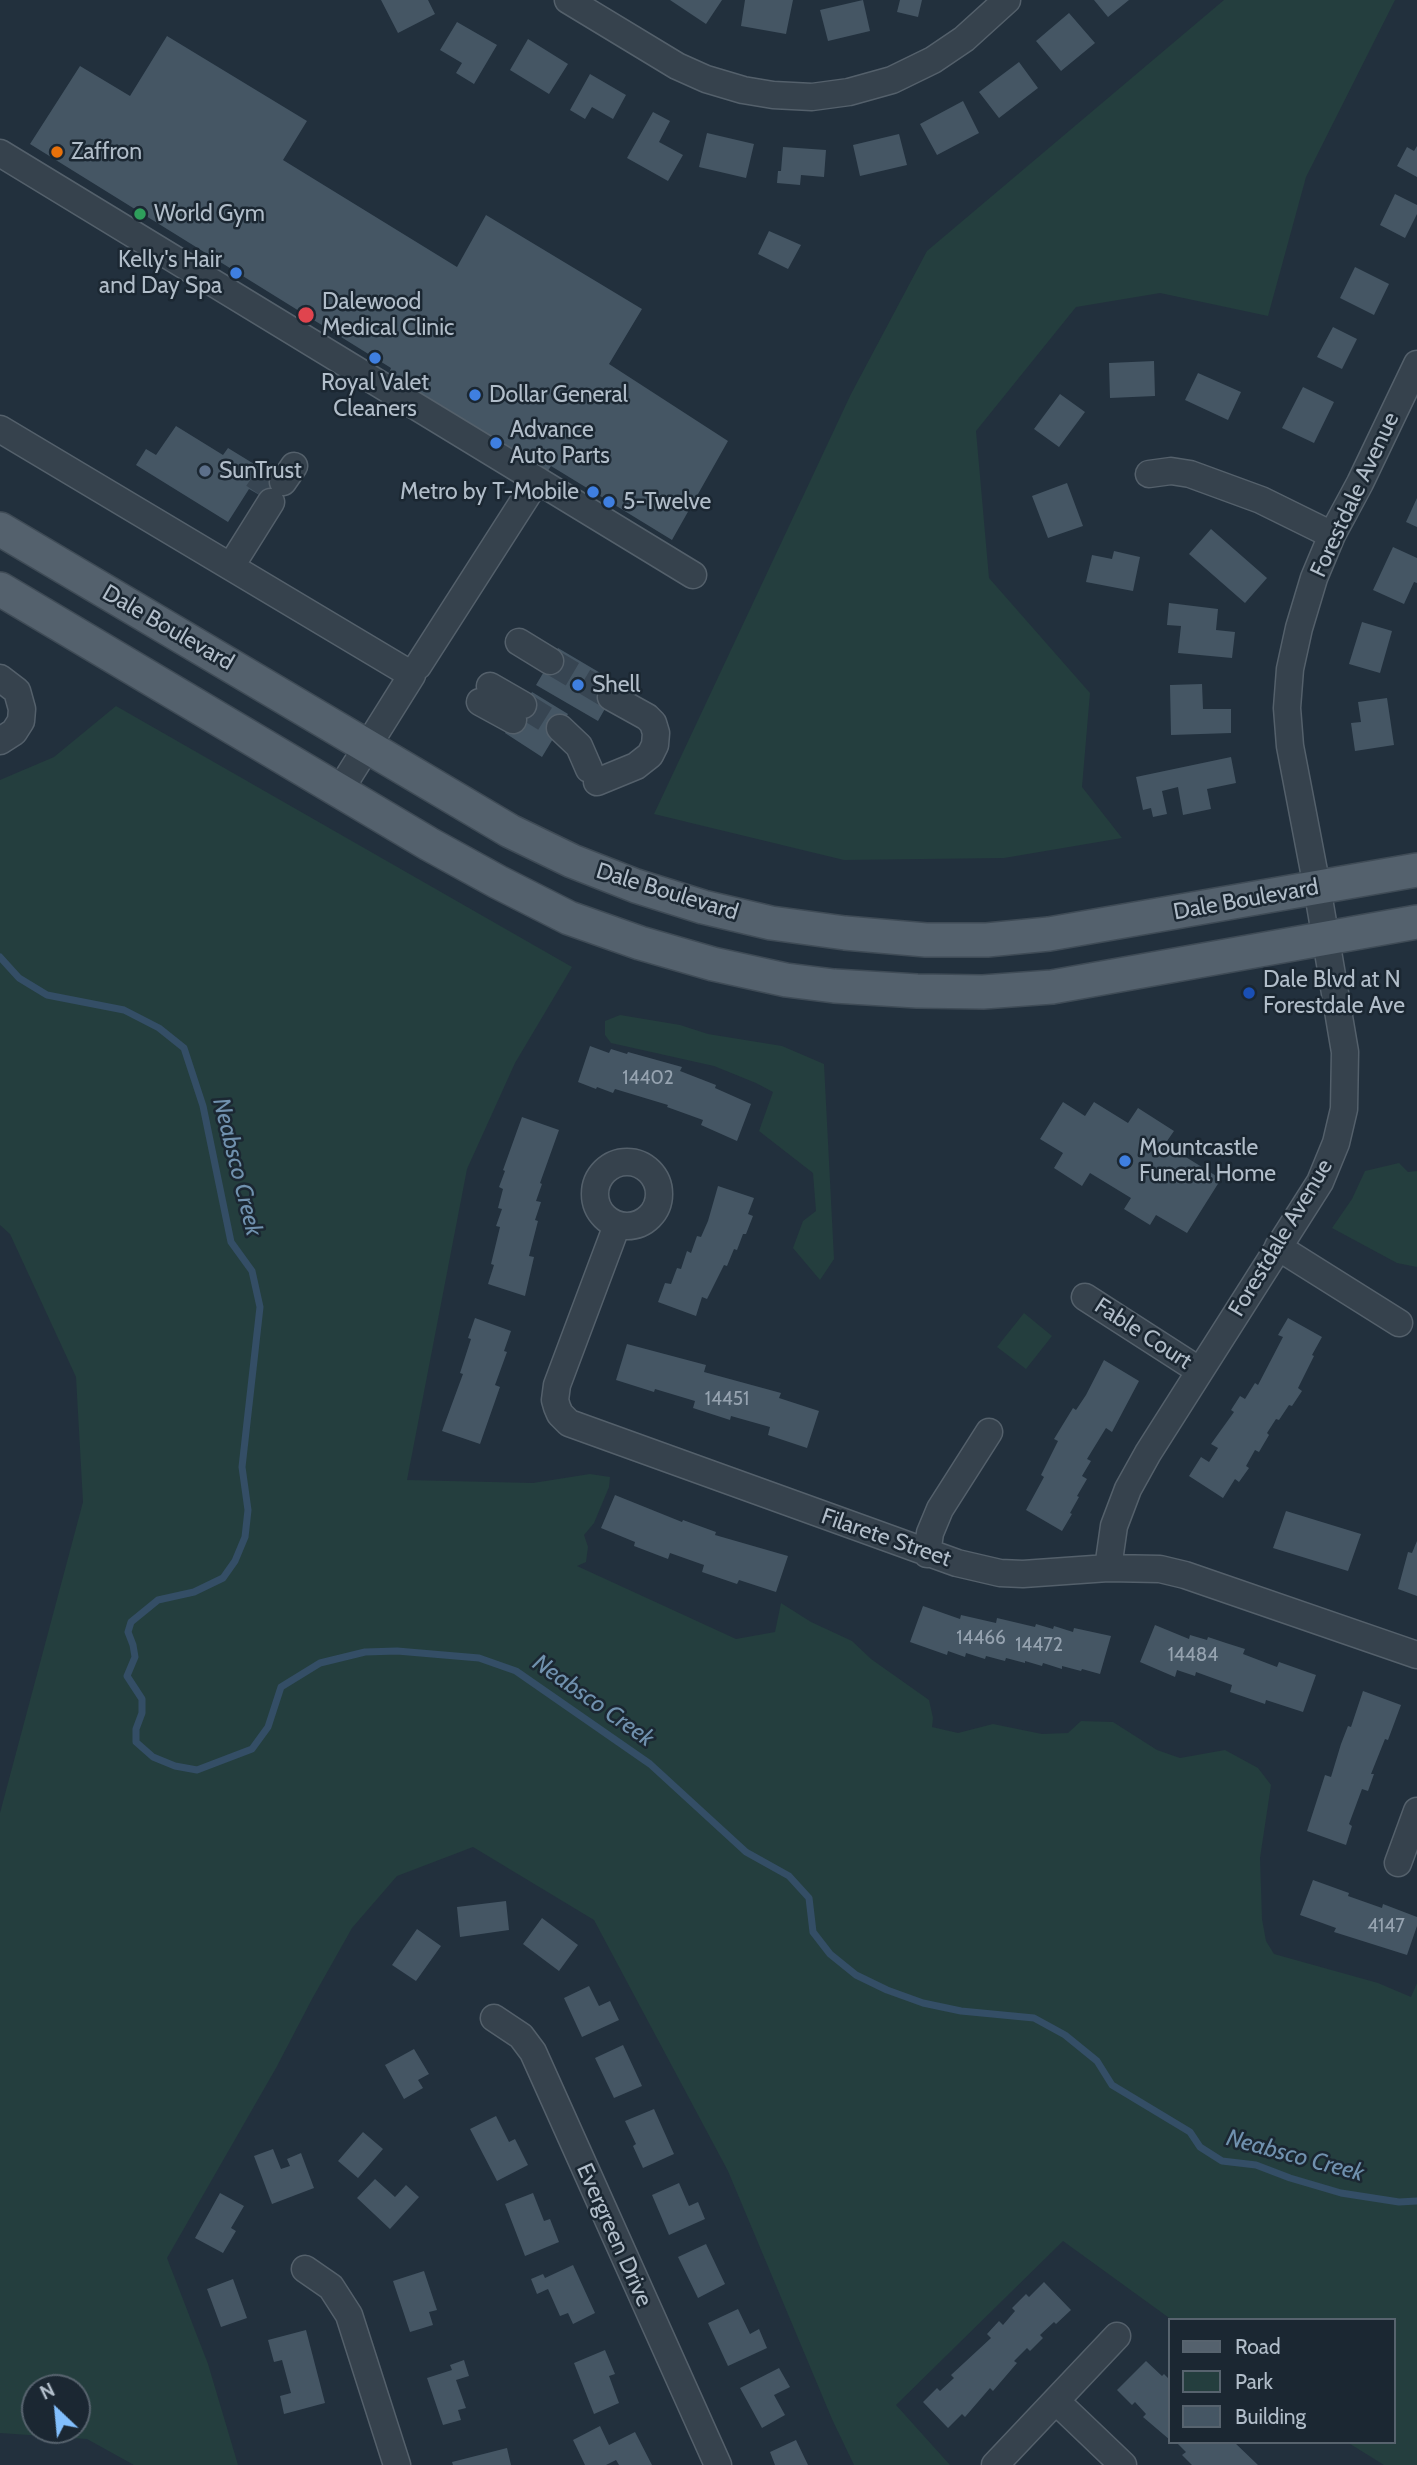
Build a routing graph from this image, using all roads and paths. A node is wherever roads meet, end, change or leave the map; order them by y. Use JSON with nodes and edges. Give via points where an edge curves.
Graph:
{"nodes":[{"id":1,"x":568,"y":0,"type":"edge"},
{"id":2,"x":1007,"y":0,"type":"edge"},
{"id":3,"x":0,"y":153,"type":"edge"},
{"id":4,"x":1417,"y":364,"type":"edge"},
{"id":5,"x":0,"y":429,"type":"edge"},
{"id":6,"x":1149,"y":474,"type":"dead end"},
{"id":7,"x":276,"y":479,"type":"tunnel mouth"},
{"id":8,"x":537,"y":480,"type":"junction"},
{"id":9,"x":0,"y":529,"type":"edge"},
{"id":10,"x":1332,"y":535,"type":"junction"},
{"id":11,"x":224,"y":562,"type":"junction"},
{"id":12,"x":693,"y":575,"type":"dead end"},
{"id":13,"x":0,"y":589,"type":"edge"},
{"id":14,"x":519,"y":642,"type":"dead end"},
{"id":15,"x":550,"y":661,"type":"tunnel mouth"},
{"id":16,"x":418,"y":666,"type":"dead end"},
{"id":17,"x":0,"y":678,"type":"edge"},
{"id":18,"x":485,"y":694,"type":"dead end"},
{"id":19,"x":611,"y":697,"type":"tunnel mouth"},
{"id":20,"x":518,"y":713,"type":"tunnel mouth"},
{"id":21,"x":0,"y":741,"type":"edge"},
{"id":22,"x":368,"y":745,"type":"junction"},
{"id":23,"x":597,"y":782,"type":"dead end"},
{"id":24,"x":340,"y":790,"type":"junction"},
{"id":25,"x":1417,"y":870,"type":"edge"},
{"id":26,"x":1317,"y":887,"type":"junction"},
{"id":27,"x":1417,"y":922,"type":"edge"},
{"id":28,"x":1326,"y":939,"type":"junction"},
{"id":29,"x":617,"y":1225,"type":"dead end"},
{"id":30,"x":1278,"y":1247,"type":"junction"},
{"id":31,"x":1085,"y":1297,"type":"dead end"},
{"id":32,"x":1399,"y":1324,"type":"dead end"},
{"id":33,"x":1200,"y":1371,"type":"junction"},
{"id":34,"x":989,"y":1432,"type":"dead end"},
{"id":35,"x":927,"y":1554,"type":"junction"},
{"id":36,"x":1108,"y":1568,"type":"junction"},
{"id":37,"x":1417,"y":1655,"type":"edge"},
{"id":38,"x":1417,"y":1811,"type":"edge"},
{"id":39,"x":1398,"y":1863,"type":"dead end"},
{"id":40,"x":494,"y":2018,"type":"dead end"},
{"id":41,"x":305,"y":2269,"type":"dead end"},
{"id":42,"x":1117,"y":2336,"type":"dead end"},
{"id":43,"x":1056,"y":2401,"type":"junction"},
{"id":44,"x":397,"y":2465,"type":"edge"},
{"id":45,"x":718,"y":2465,"type":"edge"},
{"id":46,"x":995,"y":2465,"type":"edge"},
{"id":47,"x":1123,"y":2465,"type":"edge"}],
"edges":[{"from":1,"to":2,"type":"street","via":[[706,79],[743,90],[812,97],[892,80],[933,60]]},
{"from":3,"to":8,"type":"street"},
{"from":4,"to":10,"type":"street","name":"Forestdale Avenue"},
{"from":5,"to":11,"type":"street"},
{"from":6,"to":10,"type":"street","via":[[1190,474],[1261,499]]},
{"from":7,"to":11,"type":"street"},
{"from":8,"to":12,"type":"street"},
{"from":8,"to":16,"type":"street"},
{"from":9,"to":22,"type":"main road","name":"Dale Boulevard"},
{"from":10,"to":26,"type":"street","name":"Forestdale Avenue","via":[[1299,628],[1287,708]]},
{"from":11,"to":22,"type":"street","via":[[412,675]]},
{"from":13,"to":24,"type":"main road"},
{"from":14,"to":15,"type":"street"},
{"from":17,"to":21,"type":"street","via":[[17,691],[22,709],[14,732]]},
{"from":18,"to":20,"type":"street"},
{"from":19,"to":23,"type":"street","via":[[653,723],[655,745],[636,766]]},
{"from":22,"to":24,"type":"street"},
{"from":22,"to":26,"type":"main road","name":"Dale Boulevard","via":[[510,831],[572,861],[703,907],[771,923],[912,939],[987,940],[1049,934]]},
{"from":24,"to":28,"type":"main road","via":[[429,844],[569,918],[664,950],[786,980],[917,992],[1052,987]]},
{"from":25,"to":26,"type":"main road","name":"Dale Boulevard"},
{"from":26,"to":28,"type":"street","name":"Forestdale Avenue"},
{"from":27,"to":28,"type":"main road"},
{"from":28,"to":30,"type":"street","name":"Forestdale Avenue","via":[[1345,1052],[1344,1109],[1320,1182]]},
{"from":29,"to":35,"type":"street","name":"Filarete Street","via":[[557,1385],[555,1400],[560,1414],[582,1429]]},
{"from":30,"to":32,"type":"street"},
{"from":30,"to":33,"type":"street","name":"Forestdale Avenue"},
{"from":31,"to":33,"type":"street","name":"Fable Court"},
{"from":33,"to":36,"type":"street","name":"Forestdale Avenue","via":[[1128,1489],[1114,1527]]},
{"from":34,"to":35,"type":"street","via":[[940,1509]]},
{"from":35,"to":36,"type":"street","name":"Filarete Street","via":[[1000,1573]]},
{"from":36,"to":37,"type":"street","name":"Filarete Street","via":[[1185,1574]]},
{"from":38,"to":39,"type":"street"},
{"from":40,"to":45,"type":"street","name":"Evergreen Drive","via":[[521,2036],[533,2052]]},
{"from":41,"to":44,"type":"street","via":[[331,2287],[349,2315]]},
{"from":42,"to":43,"type":"street"},
{"from":43,"to":46,"type":"street"},
{"from":43,"to":47,"type":"street"}]}
